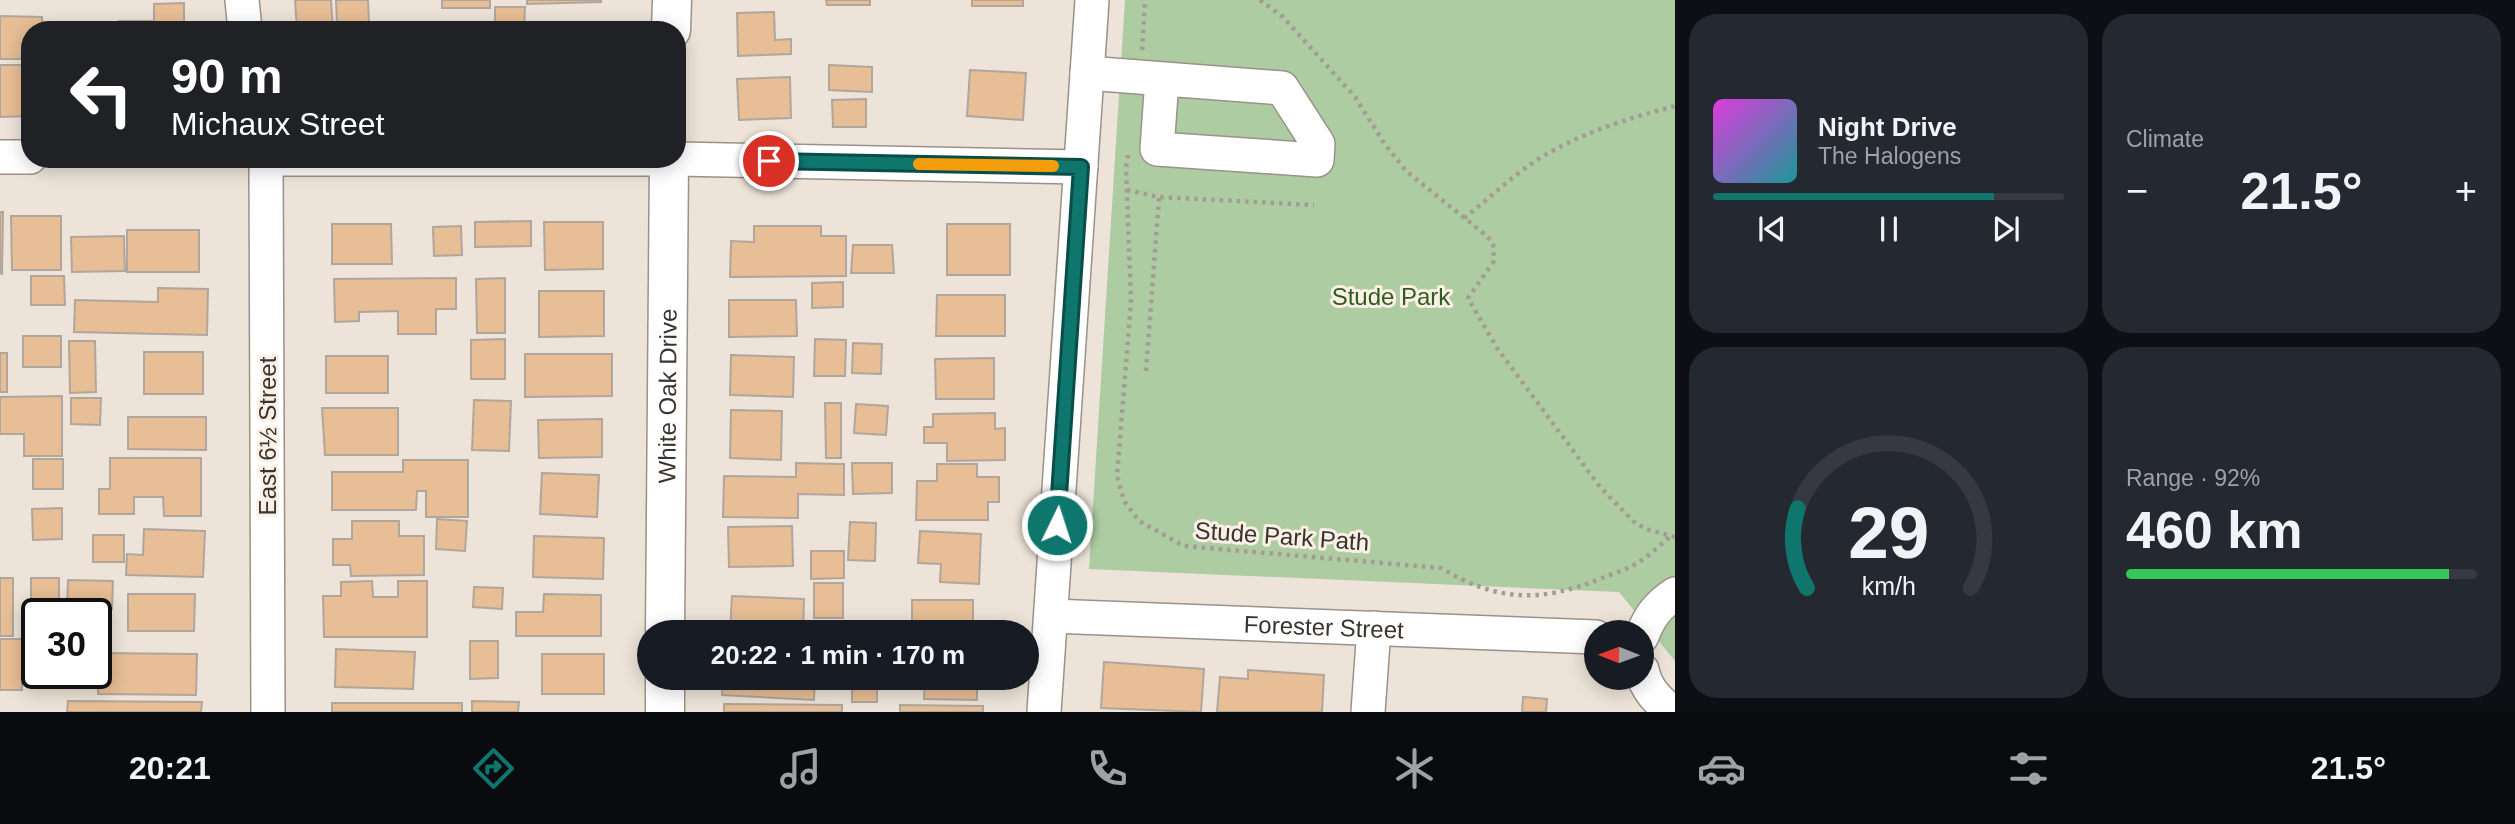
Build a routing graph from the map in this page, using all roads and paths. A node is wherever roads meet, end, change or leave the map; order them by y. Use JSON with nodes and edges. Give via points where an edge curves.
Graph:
{"nodes":[{"id":1,"x":242,"y":0,"type":"edge"},
{"id":2,"x":672,"y":0,"type":"edge"},
{"id":3,"x":1092,"y":0,"type":"edge"},
{"id":4,"x":1145,"y":0,"type":"edge"},
{"id":5,"x":1259,"y":0,"type":"edge"},
{"id":6,"x":244,"y":21,"type":"edge"},
{"id":7,"x":671,"y":21,"type":"edge"},
{"id":8,"x":1152,"y":67,"type":"junction"},
{"id":9,"x":1087,"y":73,"type":"junction"},
{"id":10,"x":1675,"y":106,"type":"edge"},
{"id":11,"x":1130,"y":147,"type":"dead end"},
{"id":12,"x":0,"y":157,"type":"edge"},
{"id":13,"x":21,"y":158,"type":"edge"},
{"id":14,"x":686,"y":159,"type":"edge"},
{"id":15,"x":1081,"y":167,"type":"junction"},
{"id":16,"x":267,"y":168,"type":"edge"},
{"id":17,"x":669,"y":168,"type":"edge"},
{"id":18,"x":1127,"y":190,"type":"junction"},
{"id":19,"x":1158,"y":197,"type":"junction"},
{"id":20,"x":1314,"y":205,"type":"dead end"},
{"id":21,"x":1464,"y":219,"type":"junction"},
{"id":22,"x":1146,"y":371,"type":"dead end"},
{"id":23,"x":1673,"y":537,"type":"edge"},
{"id":24,"x":1675,"y":594,"type":"edge"},
{"id":25,"x":1051,"y":616,"type":"junction"},
{"id":26,"x":665,"y":620,"type":"edge"},
{"id":27,"x":1647,"y":620,"type":"edge"},
{"id":28,"x":1374,"y":628,"type":"junction"},
{"id":29,"x":1584,"y":637,"type":"edge"},
{"id":30,"x":665,"y":690,"type":"edge"},
{"id":31,"x":1651,"y":690,"type":"edge"},
{"id":32,"x":268,"y":712,"type":"edge"},
{"id":33,"x":665,"y":712,"type":"edge"},
{"id":34,"x":1044,"y":712,"type":"edge"},
{"id":35,"x":1368,"y":712,"type":"edge"},
{"id":36,"x":1672,"y":712,"type":"edge"}],
"edges":[{"from":1,"to":6,"type":"street"},
{"from":2,"to":7,"type":"main road"},
{"from":3,"to":9,"type":"street"},
{"from":4,"to":8,"type":"path"},
{"from":5,"to":21,"type":"path","name":"Stude Park Path","via":[[1319,55],[1355,97],[1406,171]]},
{"from":8,"to":8,"type":"street","via":[[1157,149],[1317,160],[1318,144],[1282,88]]},
{"from":8,"to":9,"type":"street"},
{"from":9,"to":15,"type":"street"},
{"from":10,"to":21,"type":"path","via":[[1626,120],[1549,153]]},
{"from":11,"to":18,"type":"path","name":"Stude Park Path"},
{"from":12,"to":13,"type":"street"},
{"from":14,"to":15,"type":"street"},
{"from":15,"to":25,"type":"street"},
{"from":16,"to":32,"type":"street","name":"East 6½ Street"},
{"from":17,"to":26,"type":"main road","name":"White Oak Drive"},
{"from":18,"to":19,"type":"path"},
{"from":18,"to":23,"type":"path","name":"Stude Park Path","via":[[1131,302],[1117,475],[1124,501],[1139,521],[1158,534],[1184,547],[1441,568],[1464,582],[1494,591],[1538,596],[1574,590],[1633,565]]},
{"from":19,"to":20,"type":"path"},
{"from":19,"to":22,"type":"path"},
{"from":21,"to":23,"type":"path","name":"Stude Park Path","via":[[1493,244],[1494,261],[1468,298],[1497,348],[1617,506],[1646,529]]},
{"from":24,"to":27,"type":"street"},
{"from":25,"to":28,"type":"street","name":"Forester Street"},
{"from":25,"to":34,"type":"street"},
{"from":28,"to":29,"type":"street","name":"Forester Street"},
{"from":28,"to":35,"type":"street"},
{"from":30,"to":33,"type":"main road"},
{"from":31,"to":36,"type":"street"}]}
